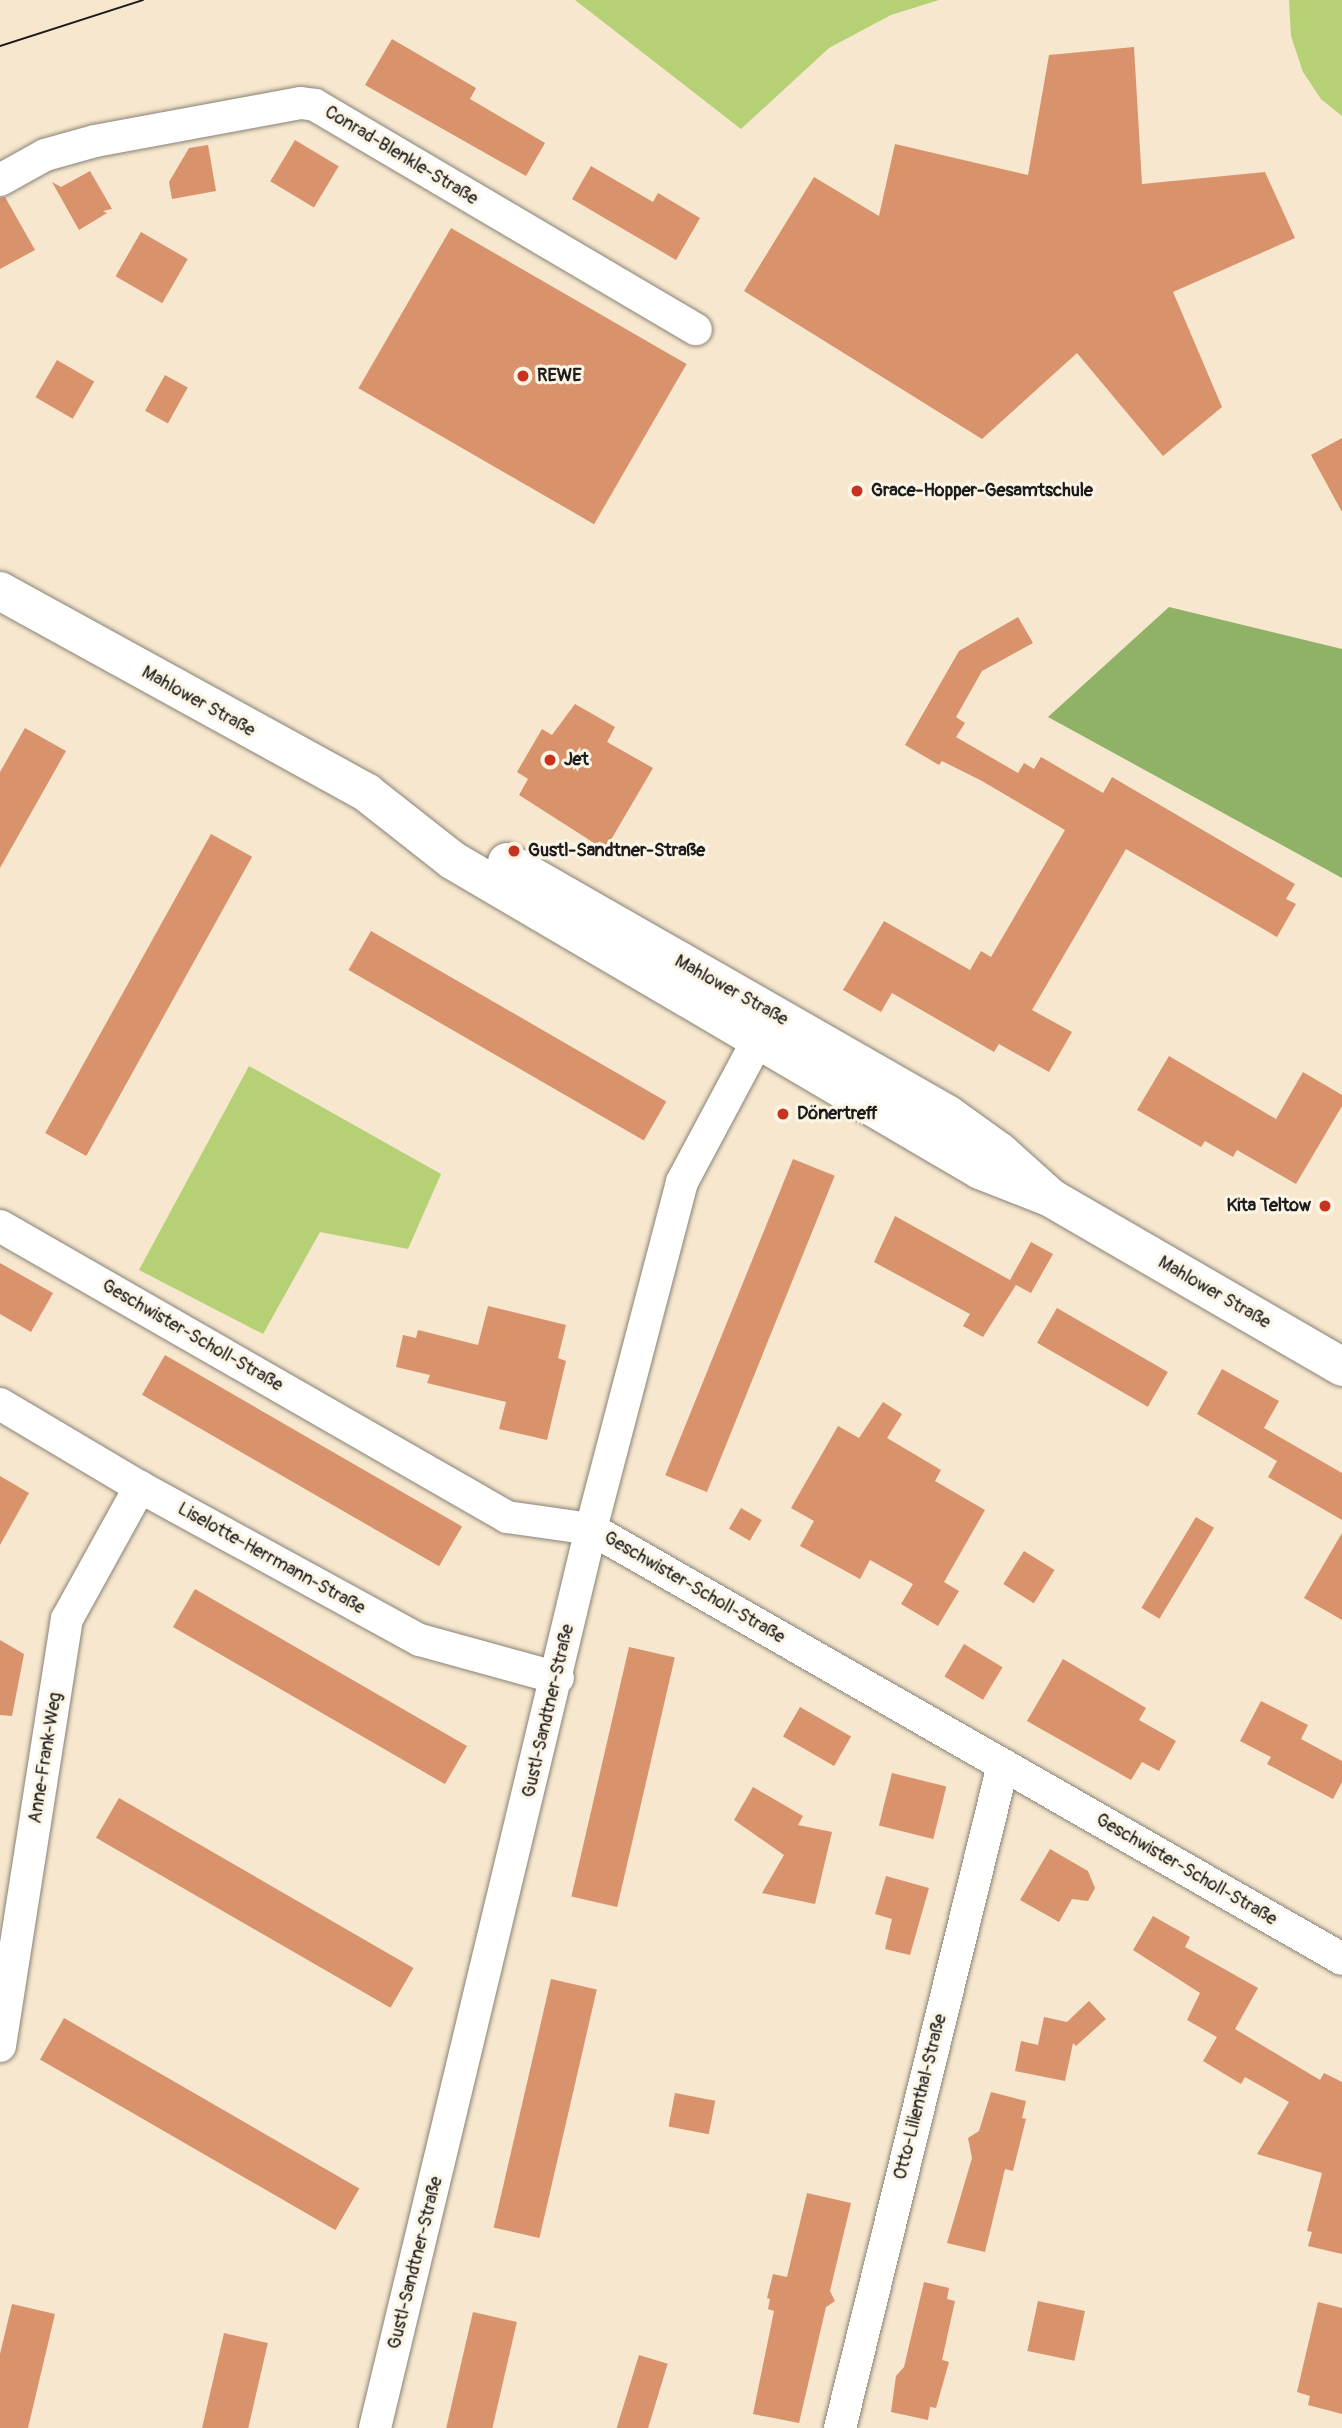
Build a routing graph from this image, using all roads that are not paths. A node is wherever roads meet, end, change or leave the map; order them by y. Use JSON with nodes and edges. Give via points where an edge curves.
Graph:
{"nodes":[{"id":1,"x":0,"y":180,"type":"edge"},
{"id":2,"x":696,"y":329,"type":"dead end"},
{"id":3,"x":0,"y":591,"type":"edge"},
{"id":4,"x":766,"y":1026,"type":"junction"},
{"id":5,"x":0,"y":1226,"type":"edge"},
{"id":6,"x":1342,"y":1367,"type":"edge"},
{"id":7,"x":0,"y":1404,"type":"edge"},
{"id":8,"x":140,"y":1487,"type":"junction"},
{"id":9,"x":590,"y":1530,"type":"junction"},
{"id":10,"x":558,"y":1678,"type":"junction"},
{"id":11,"x":1003,"y":1765,"type":"junction"},
{"id":12,"x":1342,"y":1959,"type":"edge"},
{"id":13,"x":0,"y":2046,"type":"edge"},
{"id":14,"x":375,"y":2428,"type":"edge"},
{"id":15,"x":840,"y":2428,"type":"edge"}],
"edges":[{"from":1,"to":2,"type":"street","name":"Conrad-Blenkle-Straße","via":[[45,155],[95,141],[301,103],[315,105]]},
{"from":3,"to":4,"type":"main road","name":"Mahlower Straße","via":[[396,812],[475,842]]},
{"from":4,"to":6,"type":"main road","name":"Mahlower Straße","via":[[947,1114],[1000,1152],[1051,1198]]},
{"from":4,"to":9,"type":"street","name":"Gustl-Sandtner-Straße","via":[[682,1182]]},
{"from":5,"to":9,"type":"street","name":"Geschwister-Scholl-Straße","via":[[507,1517]]},
{"from":7,"to":8,"type":"street","name":"Liselotte-Herrmann-Straße"},
{"from":8,"to":10,"type":"street","name":"Liselotte-Herrmann-Straße","via":[[419,1640]]},
{"from":8,"to":13,"type":"street","name":"Anne-Frank-Weg","via":[[67,1619]]},
{"from":9,"to":10,"type":"street","name":"Gustl-Sandtner-Straße"},
{"from":9,"to":11,"type":"street","name":"Geschwister-Scholl-Straße"},
{"from":10,"to":14,"type":"street","name":"Gustl-Sandtner-Straße"},
{"from":11,"to":12,"type":"street","name":"Geschwister-Scholl-Straße"},
{"from":11,"to":15,"type":"street","name":"Otto-Lilienthal-Straße"}]}
